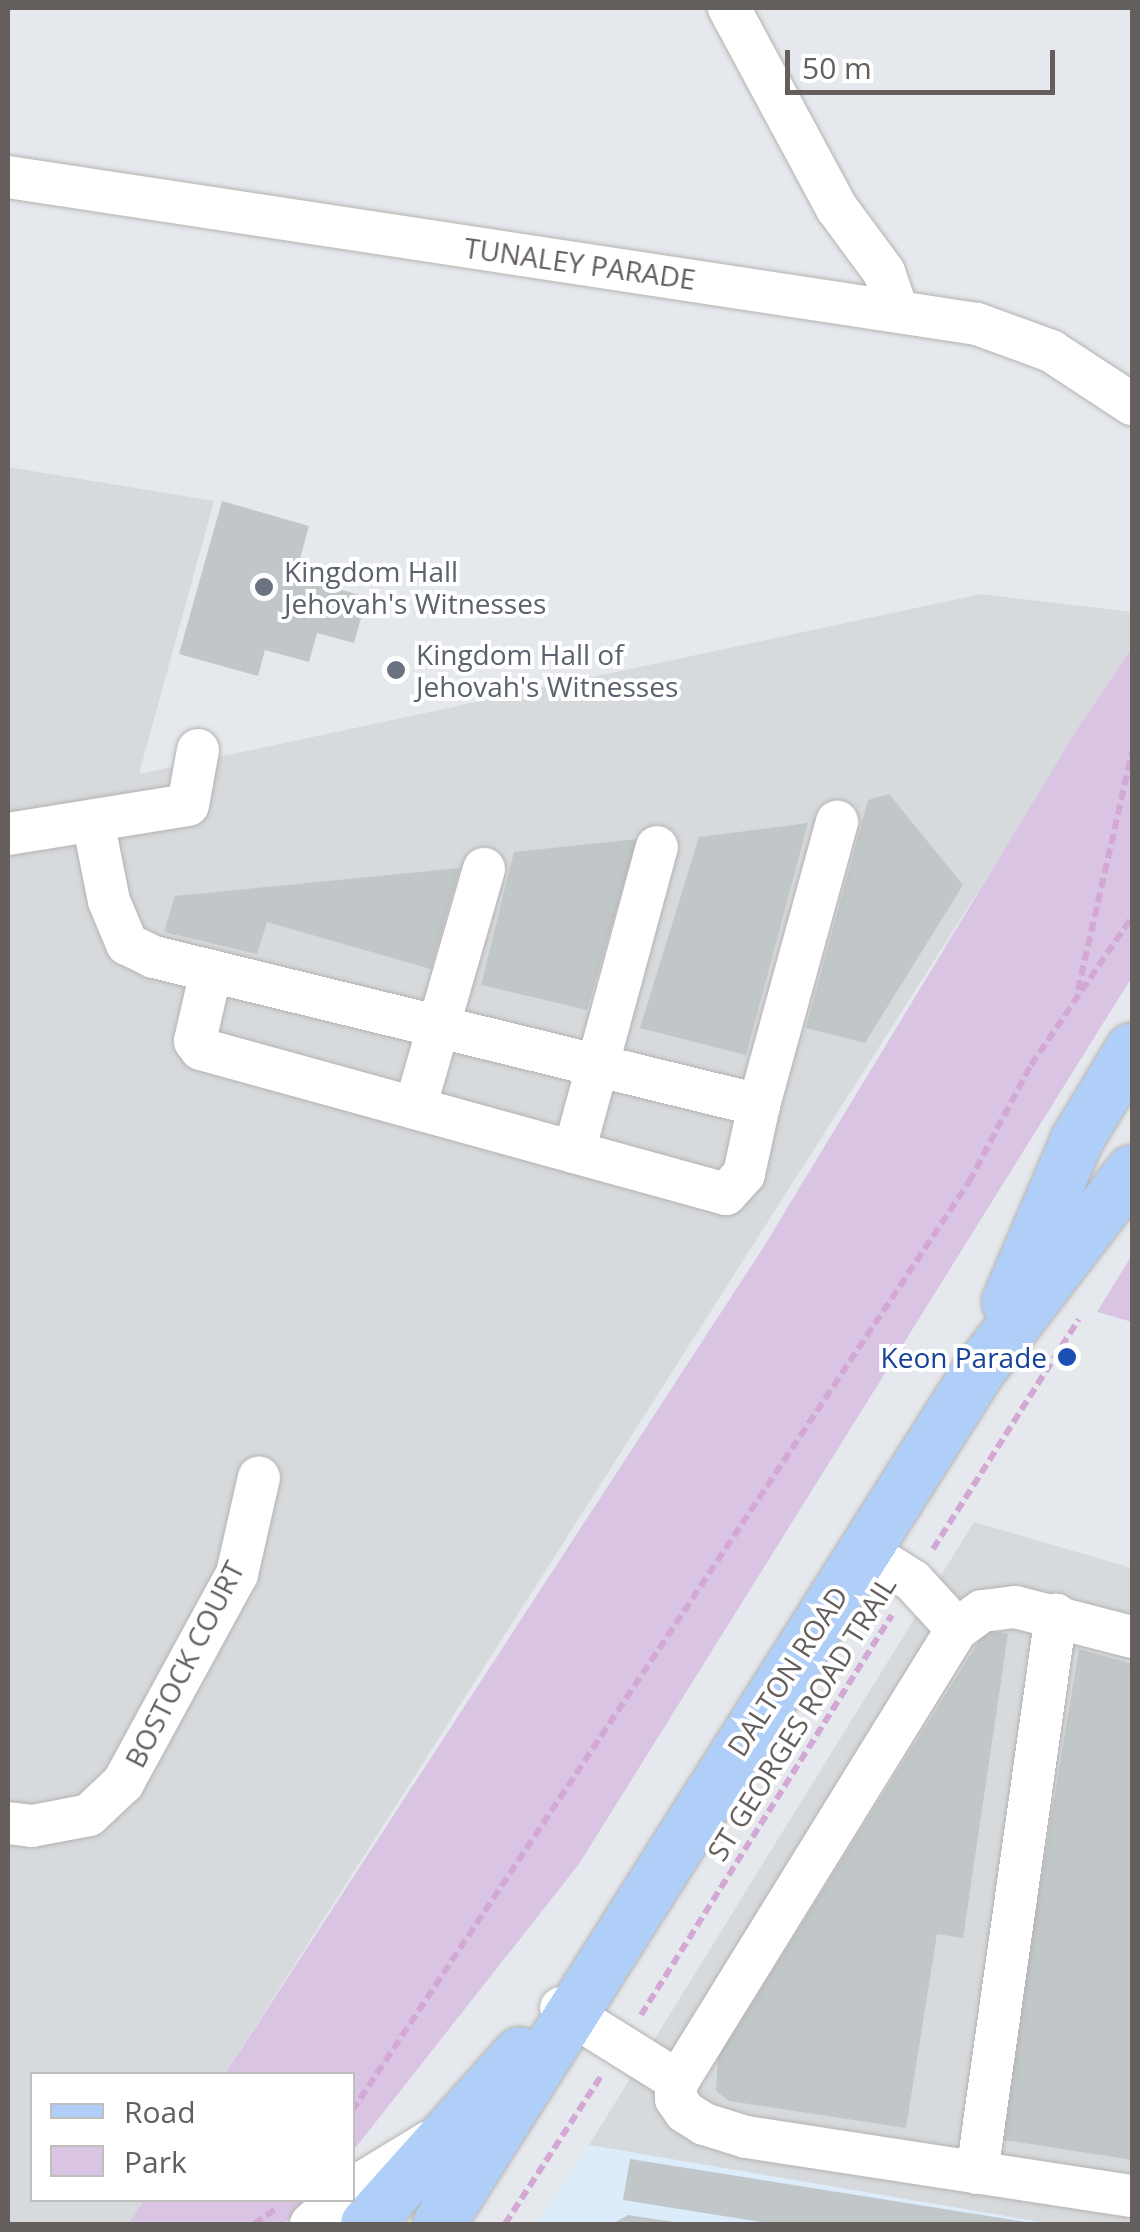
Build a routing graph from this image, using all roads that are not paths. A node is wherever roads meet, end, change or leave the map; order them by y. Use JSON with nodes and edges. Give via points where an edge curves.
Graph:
{"nodes":[{"id":1,"x":729,"y":8,"type":"edge"},
{"id":2,"x":8,"y":177,"type":"edge"},
{"id":3,"x":836,"y":208,"type":"junction"},
{"id":4,"x":837,"y":300,"type":"junction"},
{"id":5,"x":897,"y":310,"type":"junction"},
{"id":6,"x":1132,"y":404,"type":"edge"},
{"id":7,"x":198,"y":750,"type":"dead end"},
{"id":8,"x":92,"y":821,"type":"junction"},
{"id":9,"x":838,"y":822,"type":"dead end"},
{"id":10,"x":8,"y":834,"type":"edge"},
{"id":11,"x":657,"y":847,"type":"dead end"},
{"id":12,"x":484,"y":868,"type":"dead end"},
{"id":13,"x":211,"y":972,"type":"junction"},
{"id":14,"x":438,"y":1027,"type":"junction"},
{"id":15,"x":1132,"y":1049,"type":"edge"},
{"id":16,"x":599,"y":1066,"type":"junction"},
{"id":17,"x":759,"y":1105,"type":"junction"},
{"id":18,"x":415,"y":1108,"type":"junction"},
{"id":19,"x":574,"y":1152,"type":"junction"},
{"id":20,"x":1132,"y":1171,"type":"edge"},
{"id":21,"x":978,"y":1372,"type":"junction"},
{"id":22,"x":259,"y":1477,"type":"dead end"},
{"id":23,"x":864,"y":1550,"type":"junction"},
{"id":24,"x":1056,"y":1615,"type":"junction"},
{"id":25,"x":957,"y":1629,"type":"junction"},
{"id":26,"x":1132,"y":1637,"type":"edge"},
{"id":27,"x":8,"y":1823,"type":"edge"},
{"id":28,"x":575,"y":1997,"type":"junction"},
{"id":29,"x":678,"y":2081,"type":"junction"},
{"id":30,"x":448,"y":2130,"type":"junction"},
{"id":31,"x":977,"y":2172,"type":"junction"},
{"id":32,"x":355,"y":2187,"type":"edge"},
{"id":33,"x":1132,"y":2196,"type":"edge"},
{"id":34,"x":336,"y":2202,"type":"edge"},
{"id":35,"x":310,"y":2224,"type":"edge"},
{"id":36,"x":367,"y":2224,"type":"edge"},
{"id":37,"x":439,"y":2224,"type":"edge"}],
"edges":[{"from":1,"to":3,"type":"street"},
{"from":2,"to":4,"type":"street","name":"TUNALEY PARADE"},
{"from":3,"to":4,"type":"street","via":[[842,242]]},
{"from":3,"to":5,"type":"street","via":[[884,272]]},
{"from":4,"to":5,"type":"street","name":"TUNALEY PARADE"},
{"from":5,"to":6,"type":"street","name":"TUNALEY PARADE","via":[[1024,339]]},
{"from":7,"to":8,"type":"street","via":[[188,805]]},
{"from":8,"to":10,"type":"street"},
{"from":8,"to":13,"type":"street","via":[[109,901],[128,944]]},
{"from":9,"to":17,"type":"street"},
{"from":11,"to":16,"type":"street"},
{"from":12,"to":14,"type":"street"},
{"from":13,"to":14,"type":"street"},
{"from":13,"to":18,"type":"street","via":[[195,1041],[201,1050]]},
{"from":14,"to":16,"type":"street"},
{"from":14,"to":18,"type":"street"},
{"from":15,"to":21,"type":"main road","name":"DALTON ROAD","via":[[1077,1140]]},
{"from":16,"to":17,"type":"street"},
{"from":16,"to":19,"type":"street"},
{"from":17,"to":19,"type":"street","via":[[744,1174],[726,1194]]},
{"from":18,"to":19,"type":"street"},
{"from":20,"to":21,"type":"main road","name":"DALTON ROAD"},
{"from":21,"to":23,"type":"main road","name":"DALTON ROAD"},
{"from":22,"to":27,"type":"street","name":"BOSTOCK COURT","via":[[236,1574],[123,1783],[90,1815],[32,1826]]},
{"from":23,"to":25,"type":"street","via":[[914,1580]]},
{"from":23,"to":28,"type":"main road","name":"DALTON ROAD"},
{"from":24,"to":25,"type":"street","via":[[1015,1607],[982,1611]]},
{"from":24,"to":26,"type":"street"},
{"from":24,"to":31,"type":"street"},
{"from":25,"to":29,"type":"street"},
{"from":28,"to":29,"type":"street","via":[[621,2046]]},
{"from":28,"to":30,"type":"main road","name":"DALTON ROAD"},
{"from":28,"to":37,"type":"main road","name":"DALTON ROAD"},
{"from":29,"to":31,"type":"street","via":[[676,2099],[685,2112],[732,2132]]},
{"from":30,"to":32,"type":"street"},
{"from":30,"to":36,"type":"main road","name":"DALTON ROAD"},
{"from":31,"to":33,"type":"street"},
{"from":34,"to":35,"type":"street"}]}
